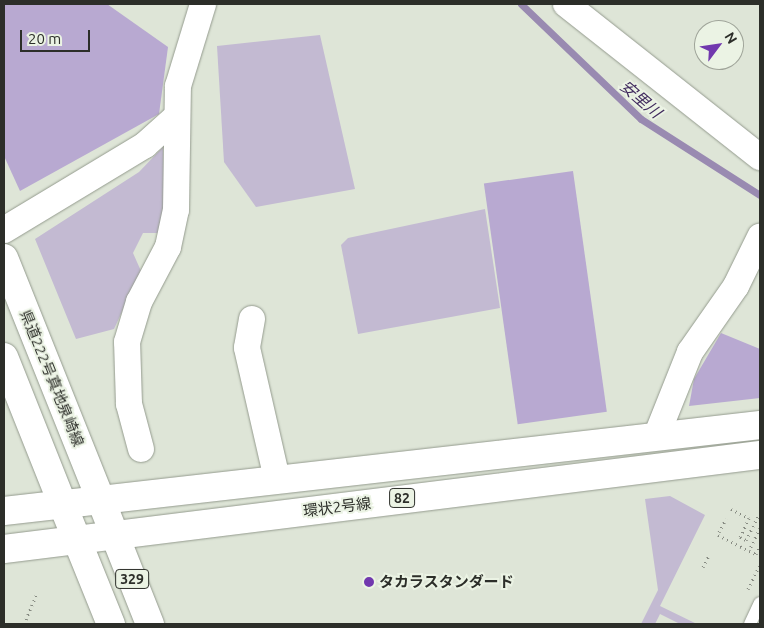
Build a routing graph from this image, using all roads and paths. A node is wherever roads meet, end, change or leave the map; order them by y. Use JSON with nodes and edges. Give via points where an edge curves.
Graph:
{"nodes":[{"id":1,"x":203,"y":4,"type":"edge"},
{"id":2,"x":566,"y":4,"type":"edge"},
{"id":3,"x":174,"y":119,"type":"junction"},
{"id":4,"x":760,"y":157,"type":"edge"},
{"id":5,"x":4,"y":230,"type":"edge"},
{"id":6,"x":760,"y":237,"type":"edge"},
{"id":7,"x":4,"y":258,"type":"edge"},
{"id":8,"x":252,"y":318,"type":"dead end"},
{"id":9,"x":4,"y":358,"type":"edge"},
{"id":10,"x":760,"y":425,"type":"edge"},
{"id":11,"x":656,"y":437,"type":"junction"},
{"id":12,"x":141,"y":448,"type":"dead end"},
{"id":13,"x":760,"y":455,"type":"edge"},
{"id":14,"x":277,"y":479,"type":"junction"},
{"id":15,"x":100,"y":498,"type":"junction"},
{"id":16,"x":62,"y":503,"type":"junction"},
{"id":17,"x":731,"y":509,"type":"dead end"},
{"id":18,"x":4,"y":511,"type":"edge"},
{"id":19,"x":760,"y":513,"type":"edge"},
{"id":20,"x":726,"y":519,"type":"dead end"},
{"id":21,"x":760,"y":528,"type":"edge"},
{"id":22,"x":115,"y":535,"type":"junction"},
{"id":23,"x":75,"y":540,"type":"junction"},
{"id":24,"x":760,"y":546,"type":"edge"},
{"id":25,"x":4,"y":549,"type":"edge"},
{"id":26,"x":749,"y":551,"type":"junction"},
{"id":27,"x":709,"y":555,"type":"dead end"},
{"id":28,"x":760,"y":564,"type":"edge"},
{"id":29,"x":703,"y":567,"type":"dead end"},
{"id":30,"x":37,"y":593,"type":"dead end"},
{"id":31,"x":746,"y":593,"type":"dead end"},
{"id":32,"x":760,"y":603,"type":"edge"},
{"id":33,"x":24,"y":624,"type":"edge"},
{"id":34,"x":110,"y":624,"type":"edge"},
{"id":35,"x":150,"y":624,"type":"edge"},
{"id":36,"x":750,"y":624,"type":"edge"}],
"edges":[{"from":1,"to":3,"type":"street","via":[[186,51]]},
{"from":2,"to":4,"type":"street"},
{"from":3,"to":5,"type":"street","via":[[145,145]]},
{"from":3,"to":12,"type":"street","via":[[176,210],[168,247],[139,302],[127,342],[128,404]]},
{"from":6,"to":11,"type":"street","via":[[736,286],[690,352]]},
{"from":7,"to":15,"type":"main road","name":"県道222号真地泉崎線"},
{"from":8,"to":14,"type":"street","via":[[247,348]]},
{"from":9,"to":16,"type":"main road"},
{"from":10,"to":11,"type":"main road","number":"82"},
{"from":11,"to":14,"type":"main road","number":"82"},
{"from":13,"to":22,"type":"main road","name":"環状2号線","number":"82"},
{"from":14,"to":15,"type":"main road","number":"82"},
{"from":15,"to":16,"type":"main road","number":"82"},
{"from":15,"to":22,"type":"main road","number":"329"},
{"from":16,"to":18,"type":"main road","number":"82"},
{"from":16,"to":23,"type":"main road","number":"329"},
{"from":17,"to":19,"type":"path","via":[[749,518],[740,537],[746,540]]},
{"from":20,"to":26,"type":"path","via":[[718,534]]},
{"from":21,"to":26,"type":"path"},
{"from":22,"to":23,"type":"main road","name":"環状2号線","number":"82"},
{"from":22,"to":35,"type":"main road","number":"329"},
{"from":23,"to":25,"type":"main road","name":"環状2号線","number":"82"},
{"from":23,"to":34,"type":"main road","number":"329"},
{"from":24,"to":26,"type":"path","via":[[756,554]]},
{"from":27,"to":29,"type":"path"},
{"from":28,"to":31,"type":"path"},
{"from":30,"to":33,"type":"path"},
{"from":32,"to":36,"type":"lane"}]}
